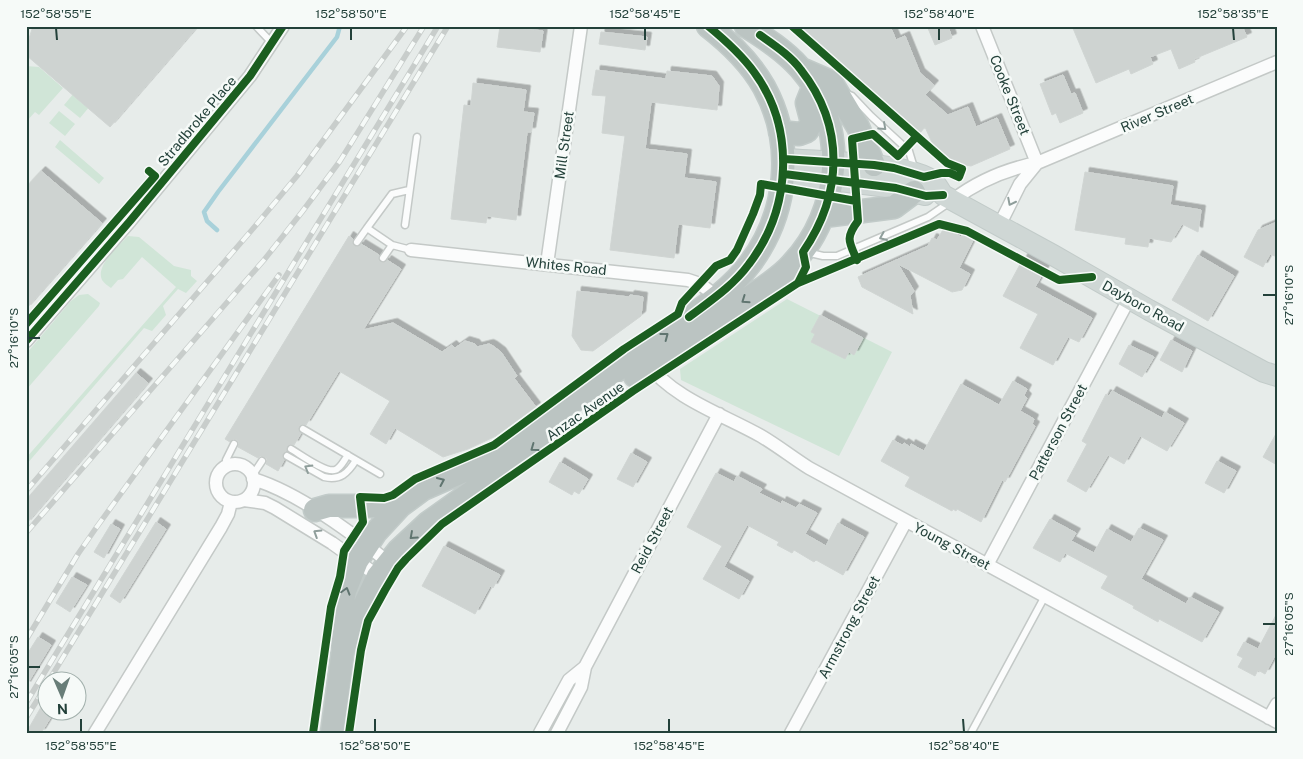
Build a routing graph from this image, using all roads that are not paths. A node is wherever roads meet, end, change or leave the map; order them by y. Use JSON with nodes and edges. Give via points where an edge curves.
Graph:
{"nodes":[{"id":1,"x":256,"y":26,"type":"edge"},
{"id":2,"x":283,"y":26,"type":"edge"},
{"id":3,"x":580,"y":26,"type":"edge"},
{"id":4,"x":708,"y":26,"type":"edge"},
{"id":5,"x":746,"y":26,"type":"edge"},
{"id":6,"x":982,"y":26,"type":"edge"},
{"id":7,"x":272,"y":44,"type":"junction"},
{"id":8,"x":1277,"y":62,"type":"edge"},
{"id":9,"x":801,"y":69,"type":"junction"},
{"id":10,"x":814,"y":88,"type":"junction"},
{"id":11,"x":836,"y":91,"type":"junction"},
{"id":12,"x":780,"y":132,"type":"junction"},
{"id":13,"x":417,"y":137,"type":"dead end"},
{"id":14,"x":1037,"y":163,"type":"junction"},
{"id":15,"x":874,"y":165,"type":"junction"},
{"id":16,"x":784,"y":167,"type":"junction"},
{"id":17,"x":833,"y":171,"type":"junction"},
{"id":18,"x":914,"y":183,"type":"junction"},
{"id":19,"x":409,"y":190,"type":"junction"},
{"id":20,"x":948,"y":198,"type":"junction"},
{"id":21,"x":824,"y":216,"type":"junction"},
{"id":22,"x":405,"y":225,"type":"dead end"},
{"id":23,"x":999,"y":226,"type":"junction"},
{"id":24,"x":367,"y":228,"type":"junction"},
{"id":25,"x":357,"y":242,"type":"dead end"},
{"id":26,"x":392,"y":245,"type":"junction"},
{"id":27,"x":411,"y":250,"type":"joint"},
{"id":28,"x":803,"y":252,"type":"junction"},
{"id":29,"x":383,"y":258,"type":"dead end"},
{"id":30,"x":547,"y":264,"type":"junction"},
{"id":31,"x":716,"y":296,"type":"junction"},
{"id":32,"x":1130,"y":299,"type":"junction"},
{"id":33,"x":26,"y":341,"type":"edge"},
{"id":34,"x":645,"y":360,"type":"junction"},
{"id":35,"x":1273,"y":377,"type":"edge"},
{"id":36,"x":719,"y":414,"type":"junction"},
{"id":37,"x":303,"y":429,"type":"dead end"},
{"id":38,"x":234,"y":444,"type":"dead end"},
{"id":39,"x":291,"y":449,"type":"dead end"},
{"id":40,"x":348,"y":455,"type":"junction"},
{"id":41,"x":287,"y":456,"type":"dead end"},
{"id":42,"x":356,"y":460,"type":"junction"},
{"id":43,"x":262,"y":461,"type":"dead end"},
{"id":44,"x":227,"y":466,"type":"junction"},
{"id":45,"x":380,"y":474,"type":"dead end"},
{"id":46,"x":253,"y":477,"type":"junction"},
{"id":47,"x":244,"y":500,"type":"junction"},
{"id":48,"x":231,"y":502,"type":"junction"},
{"id":49,"x":400,"y":506,"type":"junction"},
{"id":50,"x":315,"y":510,"type":"junction"},
{"id":51,"x":906,"y":521,"type":"junction"},
{"id":52,"x":362,"y":553,"type":"junction"},
{"id":53,"x":987,"y":565,"type":"junction"},
{"id":54,"x":383,"y":569,"type":"junction"},
{"id":55,"x":1044,"y":596,"type":"junction"},
{"id":56,"x":343,"y":650,"type":"junction"},
{"id":57,"x":585,"y":667,"type":"junction"},
{"id":58,"x":1277,"y":704,"type":"edge"},
{"id":59,"x":1273,"y":720,"type":"edge"},
{"id":60,"x":95,"y":733,"type":"edge"},
{"id":61,"x":332,"y":733,"type":"edge"},
{"id":62,"x":540,"y":733,"type":"edge"},
{"id":63,"x":557,"y":733,"type":"edge"},
{"id":64,"x":791,"y":733,"type":"edge"},
{"id":65,"x":971,"y":733,"type":"edge"}],
"edges":[{"from":1,"to":7,"type":"lane"},
{"from":2,"to":7,"type":"street","name":"Stradbroke Place"},
{"from":3,"to":30,"type":"street","name":"Mill Street"},
{"from":4,"to":12,"type":"highway","name":"Anzac Avenue","via":[[727,41],[754,72],[771,102]]},
{"from":5,"to":9,"type":"highway"},
{"from":6,"to":14,"type":"street","name":"Cooke Street"},
{"from":7,"to":33,"type":"street","name":"Stradbroke Place","via":[[250,76],[149,198]]},
{"from":8,"to":14,"type":"street","name":"River Street"},
{"from":9,"to":10,"type":"highway","name":"Anzac Avenue"},
{"from":9,"to":11,"type":"highway","via":[[831,82]]},
{"from":10,"to":12,"type":"highway","via":[[807,103],[811,116],[807,131],[799,134]]},
{"from":10,"to":17,"type":"highway","name":"Anzac Avenue","via":[[833,142]]},
{"from":11,"to":15,"type":"highway","via":[[858,127]]},
{"from":11,"to":18,"type":"lane","one_way":true,"via":[[852,96],[906,147],[911,154]]},
{"from":12,"to":16,"type":"highway","name":"Anzac Avenue"},
{"from":13,"to":19,"type":"lane"},
{"from":14,"to":20,"type":"street","name":"River Street","via":[[1018,167]]},
{"from":14,"to":23,"type":"street","name":"River Street","one_way":true,"via":[[1020,184]]},
{"from":15,"to":17,"type":"main road","name":"Dayboro Road"},
{"from":15,"to":18,"type":"main road","name":"Dayboro Road"},
{"from":16,"to":17,"type":"main road","name":"Dayboro Road"},
{"from":16,"to":31,"type":"highway","name":"Anzac Avenue","via":[[777,210],[765,240],[738,277]]},
{"from":17,"to":18,"type":"main road","name":"Dayboro Road","via":[[896,188]]},
{"from":17,"to":21,"type":"highway","name":"Anzac Avenue"},
{"from":18,"to":20,"type":"main road","name":"Dayboro Road","via":[[926,196]]},
{"from":18,"to":21,"type":"highway","via":[[894,207]]},
{"from":19,"to":22,"type":"lane"},
{"from":19,"to":24,"type":"lane","via":[[392,194]]},
{"from":20,"to":23,"type":"main road","name":"Dayboro Road"},
{"from":20,"to":28,"type":"lane","one_way":true,"via":[[928,218],[837,256]]},
{"from":21,"to":28,"type":"highway","name":"Anzac Avenue"},
{"from":23,"to":32,"type":"main road","name":"Dayboro Road"},
{"from":24,"to":25,"type":"lane"},
{"from":24,"to":26,"type":"lane"},
{"from":26,"to":27,"type":"lane"},
{"from":26,"to":29,"type":"lane"},
{"from":27,"to":30,"type":"street","name":"Whites Road"},
{"from":28,"to":34,"type":"highway","name":"Anzac Avenue","one_way":true,"via":[[772,281]]},
{"from":30,"to":31,"type":"street","name":"Whites Road","via":[[688,280]]},
{"from":34,"to":31,"type":"highway","name":"Anzac Avenue","one_way":true},
{"from":32,"to":35,"type":"main road","name":"Dayboro Road"},
{"from":32,"to":53,"type":"street","name":"Patterson Street"},
{"from":34,"to":36,"type":"street","name":"Young Street","via":[[672,388]]},
{"from":49,"to":34,"type":"highway","name":"Anzac Avenue","one_way":true,"via":[[423,489],[480,464]]},
{"from":34,"to":54,"type":"highway","name":"Anzac Avenue","one_way":true,"via":[[428,523]]},
{"from":36,"to":51,"type":"street","name":"Young Street"},
{"from":36,"to":57,"type":"street","name":"Reid Street"},
{"from":37,"to":40,"type":"lane"},
{"from":38,"to":44,"type":"lane","via":[[226,460]]},
{"from":39,"to":40,"type":"lane","via":[[327,470],[335,470]]},
{"from":40,"to":42,"type":"lane"},
{"from":42,"to":41,"type":"lane","one_way":true,"via":[[344,476],[330,478]]},
{"from":42,"to":45,"type":"lane"},
{"from":43,"to":46,"type":"lane"},
{"from":44,"to":46,"type":"street","via":[[244,467]]},
{"from":44,"to":48,"type":"street","via":[[219,474],[216,485],[221,496]]},
{"from":46,"to":47,"type":"street","via":[[252,491]]},
{"from":46,"to":50,"type":"street"},
{"from":47,"to":48,"type":"street"},
{"from":52,"to":47,"type":"street","one_way":true,"via":[[332,543],[266,503]]},
{"from":48,"to":60,"type":"street","via":[[221,527]]},
{"from":49,"to":50,"type":"highway","via":[[329,506]]},
{"from":49,"to":52,"type":"highway","name":"Anzac Avenue","via":[[385,520]]},
{"from":50,"to":52,"type":"street","via":[[349,532]]},
{"from":51,"to":53,"type":"street","name":"Young Street"},
{"from":51,"to":64,"type":"street","name":"Armstrong Street"},
{"from":52,"to":54,"type":"street"},
{"from":52,"to":54,"type":"street"},
{"from":56,"to":52,"type":"highway","name":"Anzac Avenue","one_way":true,"via":[[342,606]]},
{"from":53,"to":55,"type":"street","name":"Young Street"},
{"from":54,"to":56,"type":"highway","name":"Anzac Avenue"},
{"from":55,"to":59,"type":"street","name":"Young Street"},
{"from":55,"to":65,"type":"lane"},
{"from":56,"to":61,"type":"highway","name":"Anzac Avenue"},
{"from":57,"to":62,"type":"street","name":"Reid Street","via":[[569,680]]},
{"from":57,"to":63,"type":"street","name":"Reid Street","via":[[581,687]]},
{"from":58,"to":59,"type":"street"}]}
